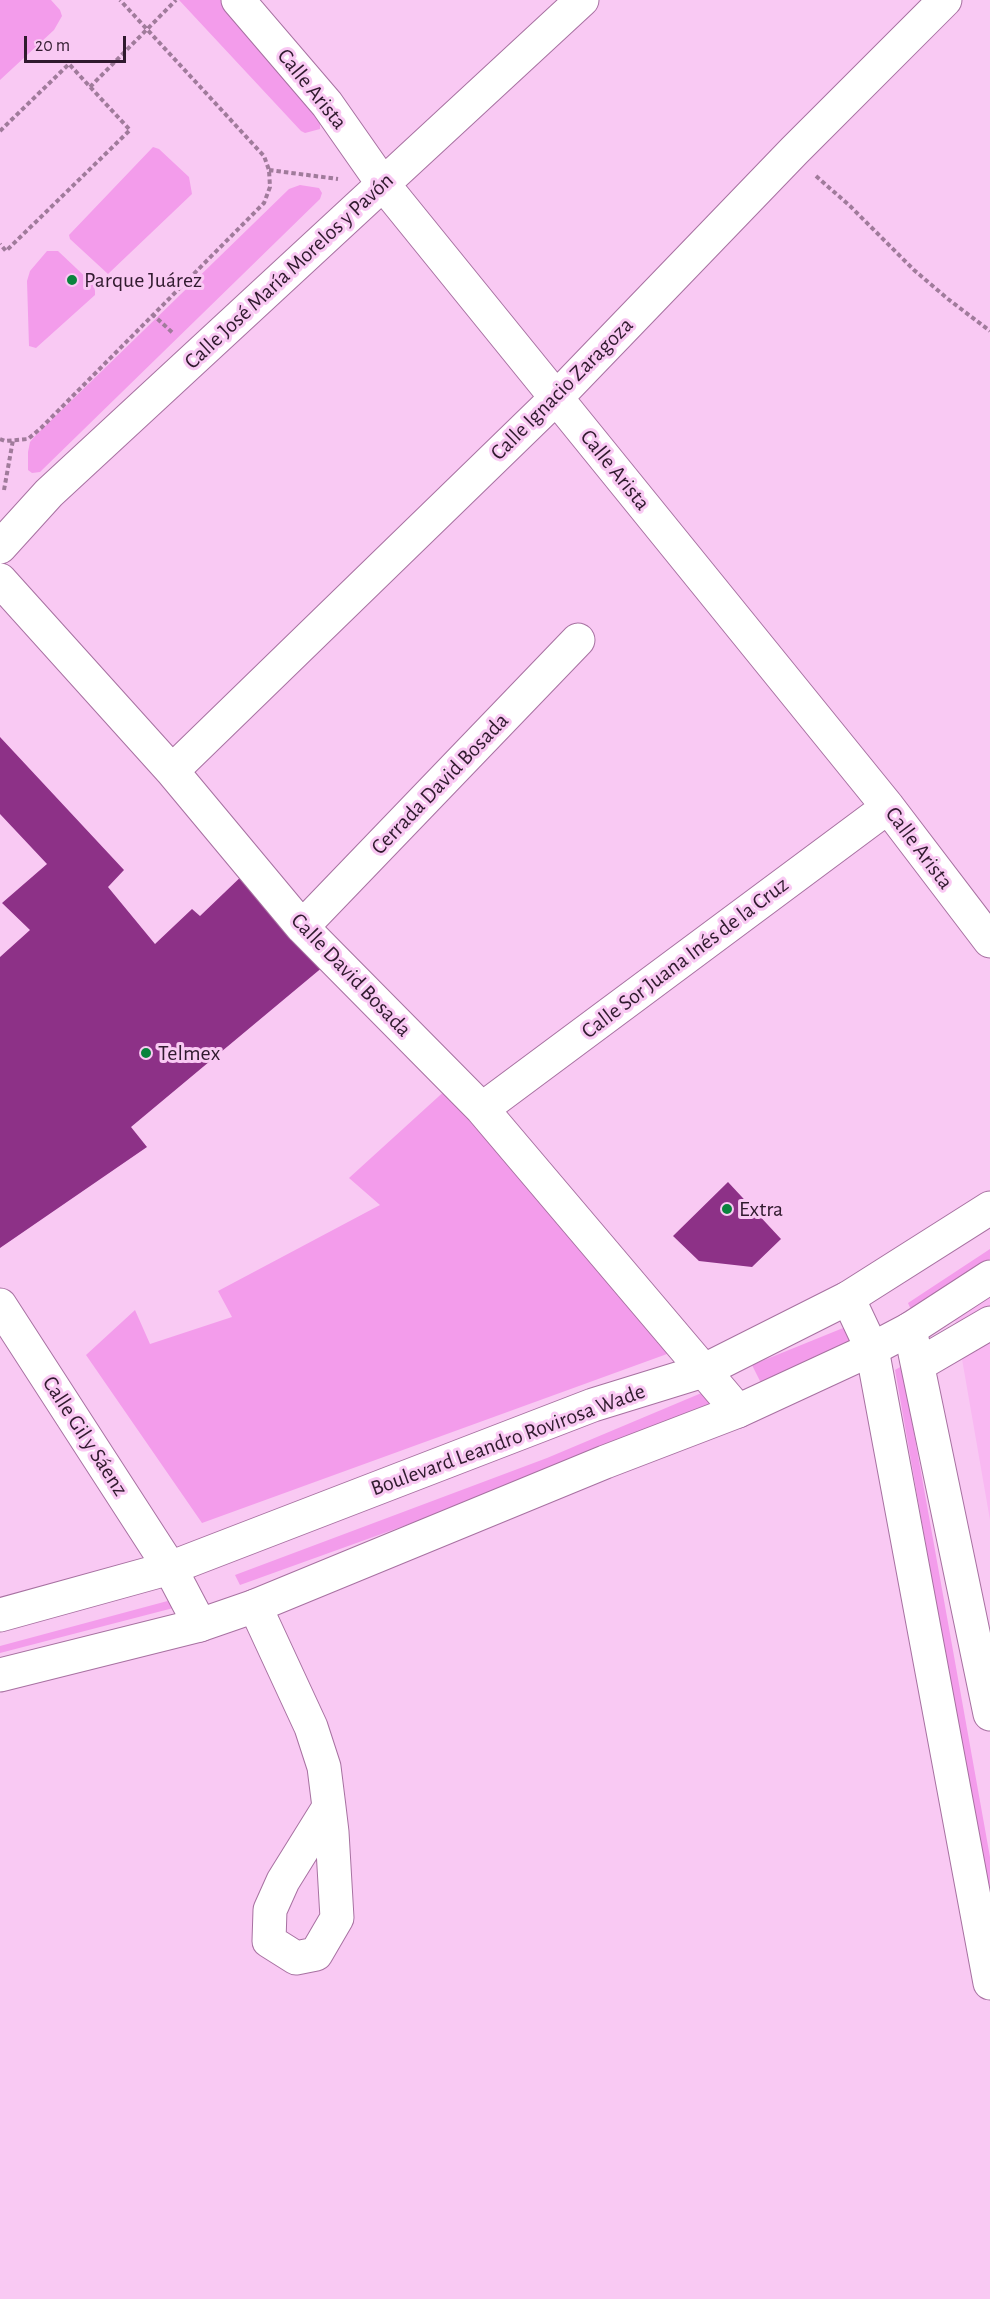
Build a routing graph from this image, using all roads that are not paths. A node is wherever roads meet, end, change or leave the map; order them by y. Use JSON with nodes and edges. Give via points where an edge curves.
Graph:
{"nodes":[{"id":1,"x":238,"y":0,"type":"edge"},
{"id":2,"x":582,"y":0,"type":"edge"},
{"id":3,"x":945,"y":0,"type":"edge"},
{"id":4,"x":383,"y":184,"type":"junction"},
{"id":5,"x":556,"y":398,"type":"junction"},
{"id":6,"x":0,"y":547,"type":"edge"},
{"id":7,"x":1,"y":583,"type":"edge"},
{"id":8,"x":578,"y":640,"type":"dead end"},
{"id":9,"x":172,"y":771,"type":"junction"},
{"id":10,"x":888,"y":807,"type":"junction"},
{"id":11,"x":303,"y":927,"type":"junction"},
{"id":12,"x":990,"y":940,"type":"edge"},
{"id":13,"x":482,"y":1109,"type":"junction"},
{"id":14,"x":990,"y":1208,"type":"edge"},
{"id":15,"x":990,"y":1277,"type":"edge"},
{"id":16,"x":848,"y":1298,"type":"junction"},
{"id":17,"x":0,"y":1305,"type":"edge"},
{"id":18,"x":990,"y":1323,"type":"edge"},
{"id":19,"x":910,"y":1329,"type":"junction"},
{"id":20,"x":872,"y":1349,"type":"junction"},
{"id":21,"x":918,"y":1365,"type":"junction"},
{"id":22,"x":703,"y":1371,"type":"junction"},
{"id":23,"x":738,"y":1411,"type":"junction"},
{"id":24,"x":170,"y":1568,"type":"junction"},
{"id":25,"x":255,"y":1606,"type":"junction"},
{"id":26,"x":0,"y":1615,"type":"edge"},
{"id":27,"x":200,"y":1625,"type":"junction"},
{"id":28,"x":0,"y":1675,"type":"edge"},
{"id":29,"x":990,"y":1714,"type":"edge"},
{"id":30,"x":329,"y":1807,"type":"dead end"},
{"id":31,"x":990,"y":1983,"type":"edge"}],
"edges":[{"from":1,"to":4,"type":"street","name":"Calle Arista","via":[[327,104]]},
{"from":2,"to":4,"type":"street","name":"Calle José María Morelos y Pavón"},
{"from":3,"to":5,"type":"street","name":"Calle Ignacio Zaragoza"},
{"from":4,"to":5,"type":"street","name":"Calle Arista"},
{"from":4,"to":6,"type":"street","name":"Calle José María Morelos y Pavón","via":[[49,493]]},
{"from":5,"to":9,"type":"street","name":"Calle Ignacio Zaragoza"},
{"from":5,"to":10,"type":"street","name":"Calle Arista"},
{"from":7,"to":9,"type":"street","name":"Calle David Bosada"},
{"from":8,"to":11,"type":"street","name":"Cerrada David Bosada"},
{"from":9,"to":11,"type":"street","name":"Calle David Bosada"},
{"from":10,"to":12,"type":"street","name":"Calle Arista"},
{"from":10,"to":13,"type":"street","name":"Calle Sor Juana Inés de la Cruz"},
{"from":11,"to":13,"type":"street","name":"Calle David Bosada"},
{"from":13,"to":22,"type":"street","name":"Calle David Bosada"},
{"from":14,"to":16,"type":"street","name":"Boulevard Leandro Rovirosa Wade"},
{"from":15,"to":19,"type":"street"},
{"from":16,"to":20,"type":"street"},
{"from":16,"to":22,"type":"street","name":"Boulevard Leandro Rovirosa Wade"},
{"from":17,"to":24,"type":"street","name":"Calle Gil y Sáenz"},
{"from":18,"to":21,"type":"street"},
{"from":19,"to":20,"type":"street"},
{"from":19,"to":21,"type":"street"},
{"from":20,"to":23,"type":"street"},
{"from":20,"to":31,"type":"street"},
{"from":21,"to":29,"type":"street"},
{"from":22,"to":23,"type":"street","name":"Calle David Bosada"},
{"from":22,"to":24,"type":"street","name":"Boulevard Leandro Rovirosa Wade","via":[[593,1405]]},
{"from":23,"to":25,"type":"street"},
{"from":24,"to":26,"type":"street","name":"Boulevard Leandro Rovirosa Wade"},
{"from":24,"to":27,"type":"street","name":"Calle Gil y Sáenz"},
{"from":25,"to":27,"type":"street"},
{"from":25,"to":30,"type":"street","via":[[311,1727],[324,1767]]},
{"from":27,"to":28,"type":"street"}]}
